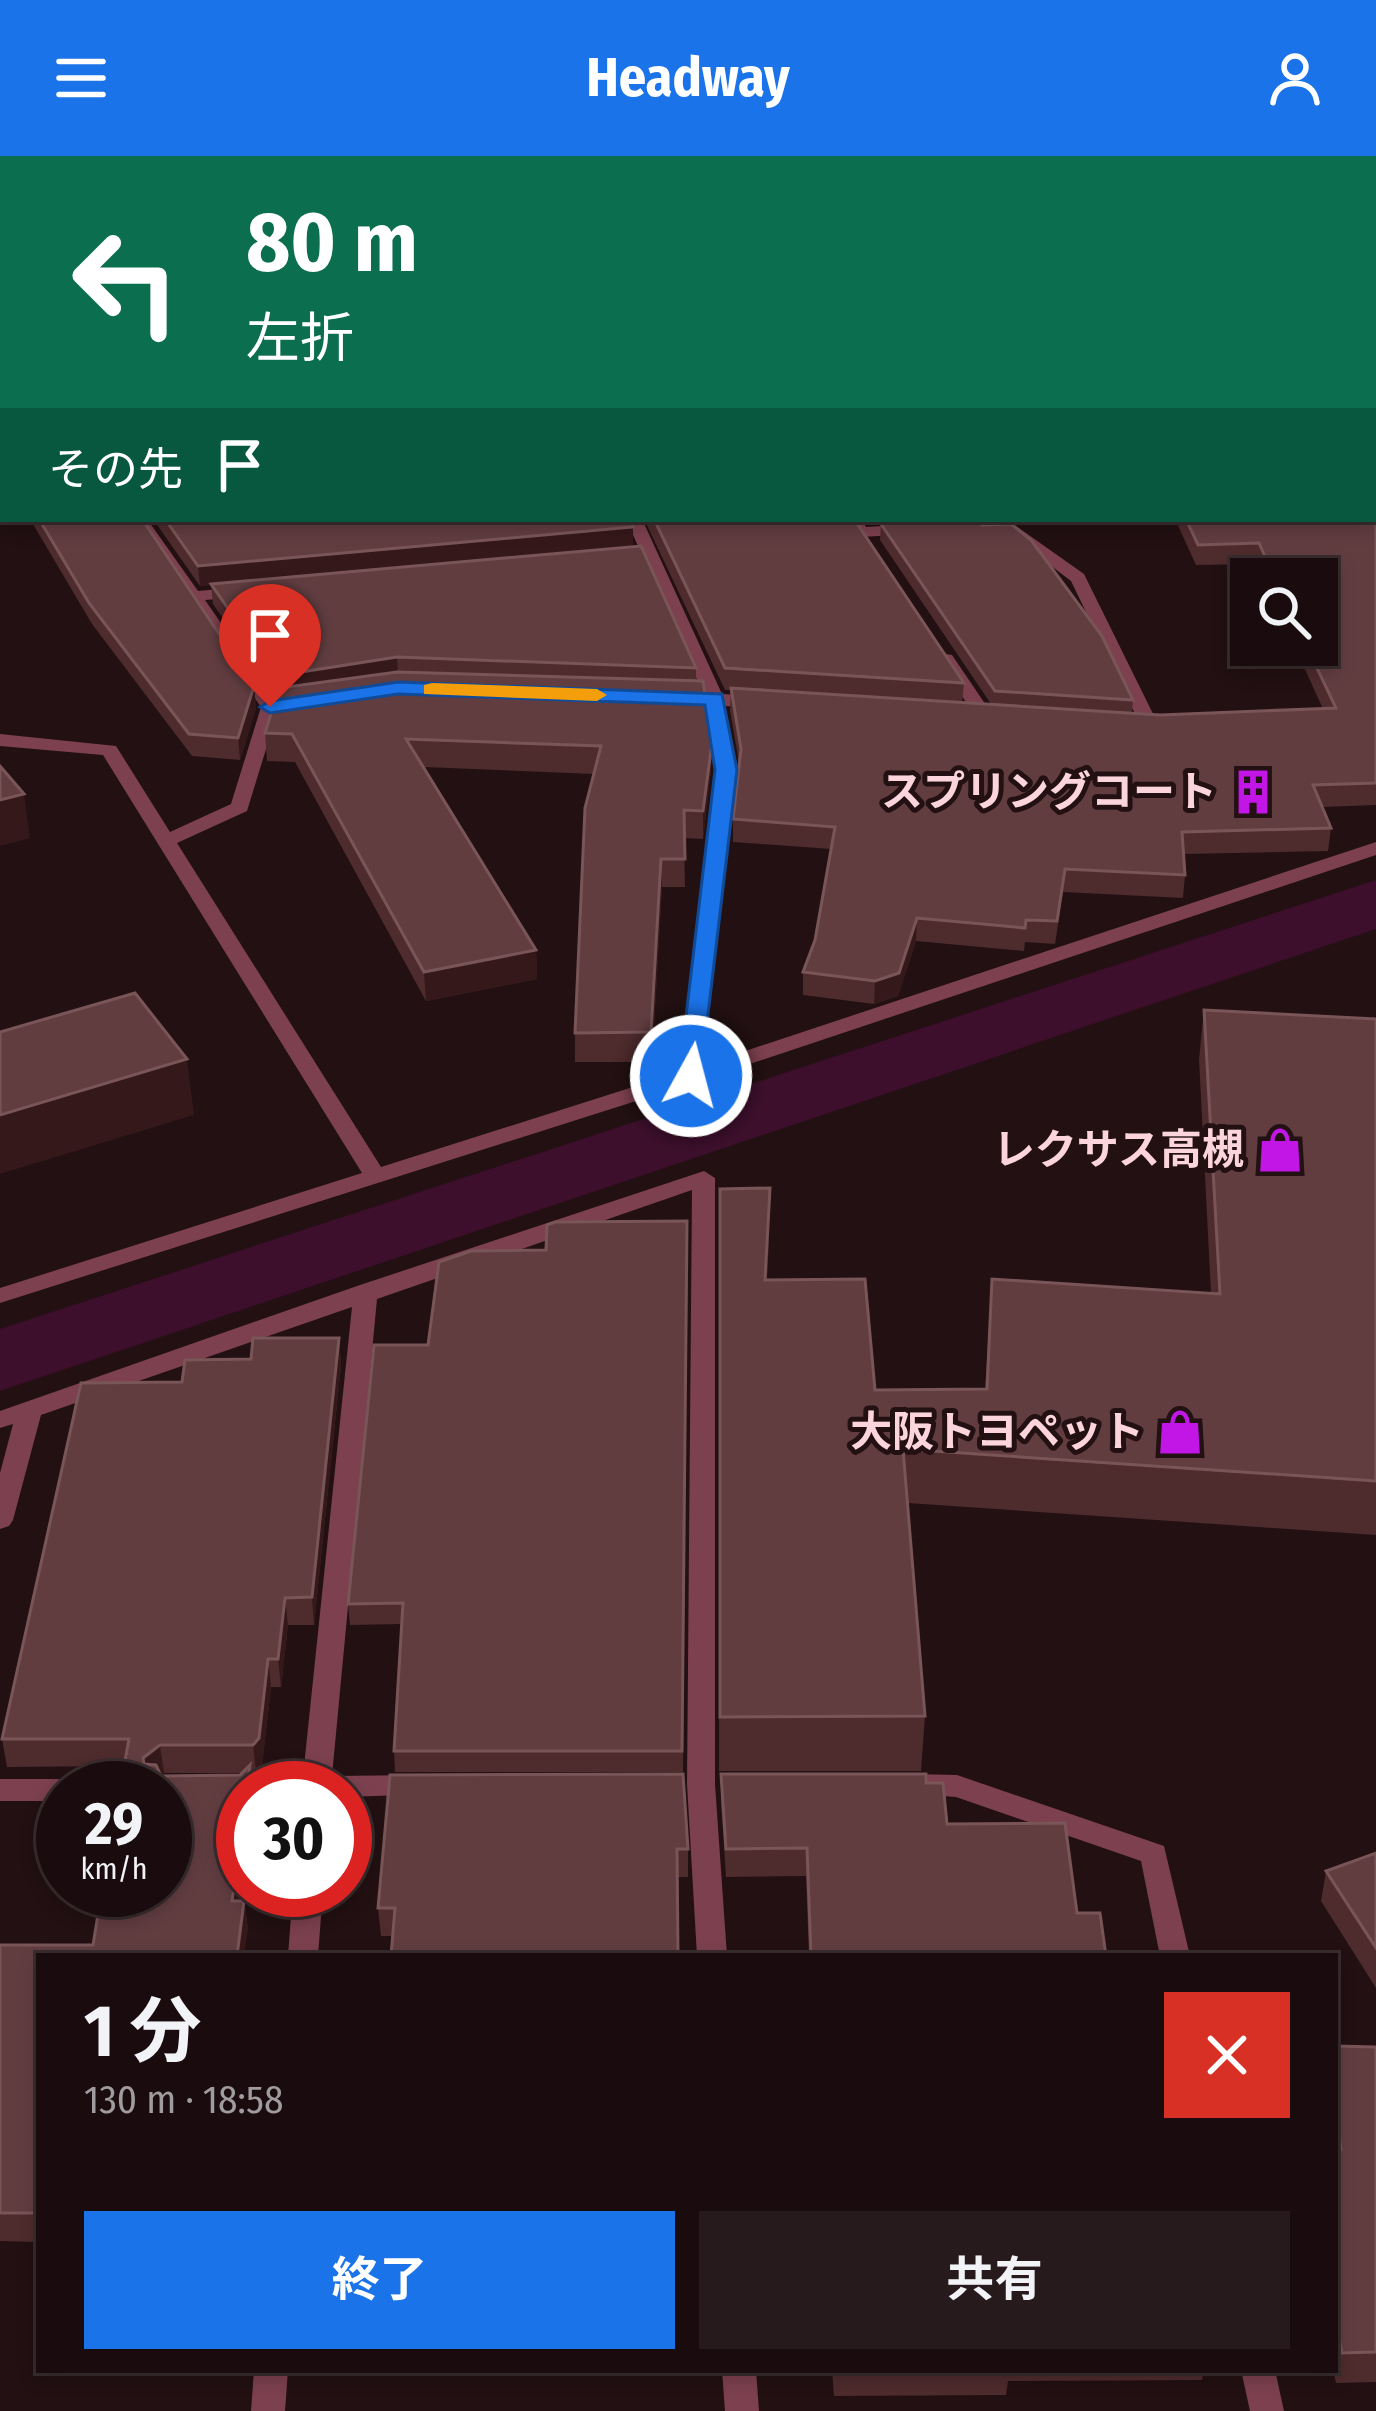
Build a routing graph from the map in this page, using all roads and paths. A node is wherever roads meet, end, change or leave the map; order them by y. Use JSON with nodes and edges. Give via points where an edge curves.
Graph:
{"nodes":[{"id":1,"x":141,"y":522,"type":"edge"},
{"id":2,"x":635,"y":522,"type":"edge"},
{"id":3,"x":857,"y":526,"type":"edge"},
{"id":4,"x":874,"y":550,"type":"edge"},
{"id":5,"x":650,"y":555,"type":"junction"},
{"id":6,"x":626,"y":557,"type":"edge"},
{"id":7,"x":262,"y":590,"type":"edge"},
{"id":8,"x":196,"y":596,"type":"junction"},
{"id":9,"x":936,"y":643,"type":"edge"},
{"id":10,"x":647,"y":697,"type":"edge"},
{"id":11,"x":715,"y":699,"type":"junction"},
{"id":12,"x":292,"y":704,"type":"edge"},
{"id":13,"x":782,"y":704,"type":"edge"},
{"id":14,"x":270,"y":707,"type":"junction"},
{"id":15,"x":963,"y":716,"type":"edge"},
{"id":16,"x":985,"y":717,"type":"junction"},
{"id":17,"x":1009,"y":719,"type":"edge"},
{"id":18,"x":1103,"y":725,"type":"edge"},
{"id":19,"x":0,"y":740,"type":"edge"},
{"id":20,"x":166,"y":841,"type":"junction"},
{"id":21,"x":1376,"y":848,"type":"edge"},
{"id":22,"x":691,"y":1076,"type":"junction"},
{"id":23,"x":375,"y":1176,"type":"junction"},
{"id":24,"x":366,"y":1291,"type":"junction"},
{"id":25,"x":0,"y":1296,"type":"edge"},
{"id":26,"x":30,"y":1410,"type":"junction"},
{"id":27,"x":0,"y":1420,"type":"edge"},
{"id":28,"x":0,"y":1520,"type":"edge"},
{"id":29,"x":319,"y":1761,"type":"edge"},
{"id":30,"x":887,"y":1785,"type":"edge"},
{"id":31,"x":452,"y":1786,"type":"edge"},
{"id":32,"x":372,"y":1787,"type":"edge"},
{"id":33,"x":0,"y":1790,"type":"edge"},
{"id":34,"x":36,"y":1790,"type":"edge"},
{"id":35,"x":306,"y":1917,"type":"edge"},
{"id":36,"x":303,"y":1953,"type":"edge"},
{"id":37,"x":712,"y":1953,"type":"edge"},
{"id":38,"x":1174,"y":1953,"type":"edge"},
{"id":39,"x":271,"y":2373,"type":"edge"},
{"id":40,"x":739,"y":2373,"type":"edge"},
{"id":41,"x":1259,"y":2373,"type":"edge"},
{"id":42,"x":268,"y":2411,"type":"edge"},
{"id":43,"x":742,"y":2411,"type":"edge"},
{"id":44,"x":1267,"y":2411,"type":"edge"}],
"edges":[{"from":1,"to":8,"type":"street"},
{"from":2,"to":5,"type":"street"},
{"from":3,"to":4,"type":"street"},
{"from":3,"to":18,"type":"street","via":[[1007,524],[1078,578],[1150,728]]},
{"from":5,"to":6,"type":"street"},
{"from":5,"to":11,"type":"street"},
{"from":7,"to":8,"type":"street"},
{"from":8,"to":14,"type":"street"},
{"from":9,"to":16,"type":"street"},
{"from":10,"to":11,"type":"street"},
{"from":11,"to":13,"type":"street"},
{"from":11,"to":22,"type":"street","via":[[726,770]]},
{"from":12,"to":14,"type":"street"},
{"from":14,"to":20,"type":"street","via":[[240,807]]},
{"from":15,"to":16,"type":"street"},
{"from":16,"to":17,"type":"street"},
{"from":19,"to":20,"type":"street","via":[[109,750]]},
{"from":20,"to":23,"type":"street"},
{"from":21,"to":22,"type":"street"},
{"from":22,"to":23,"type":"street"},
{"from":23,"to":25,"type":"street"},
{"from":24,"to":26,"type":"street"},
{"from":24,"to":29,"type":"street"},
{"from":24,"to":37,"type":"street","via":[[704,1178],[701,1784]]},
{"from":26,"to":27,"type":"street"},
{"from":26,"to":28,"type":"street"},
{"from":30,"to":38,"type":"street","via":[[957,1786],[1154,1854]]},
{"from":31,"to":32,"type":"street"},
{"from":33,"to":34,"type":"street"},
{"from":35,"to":36,"type":"street"},
{"from":39,"to":42,"type":"street"},
{"from":40,"to":43,"type":"street"},
{"from":41,"to":44,"type":"street"}]}
